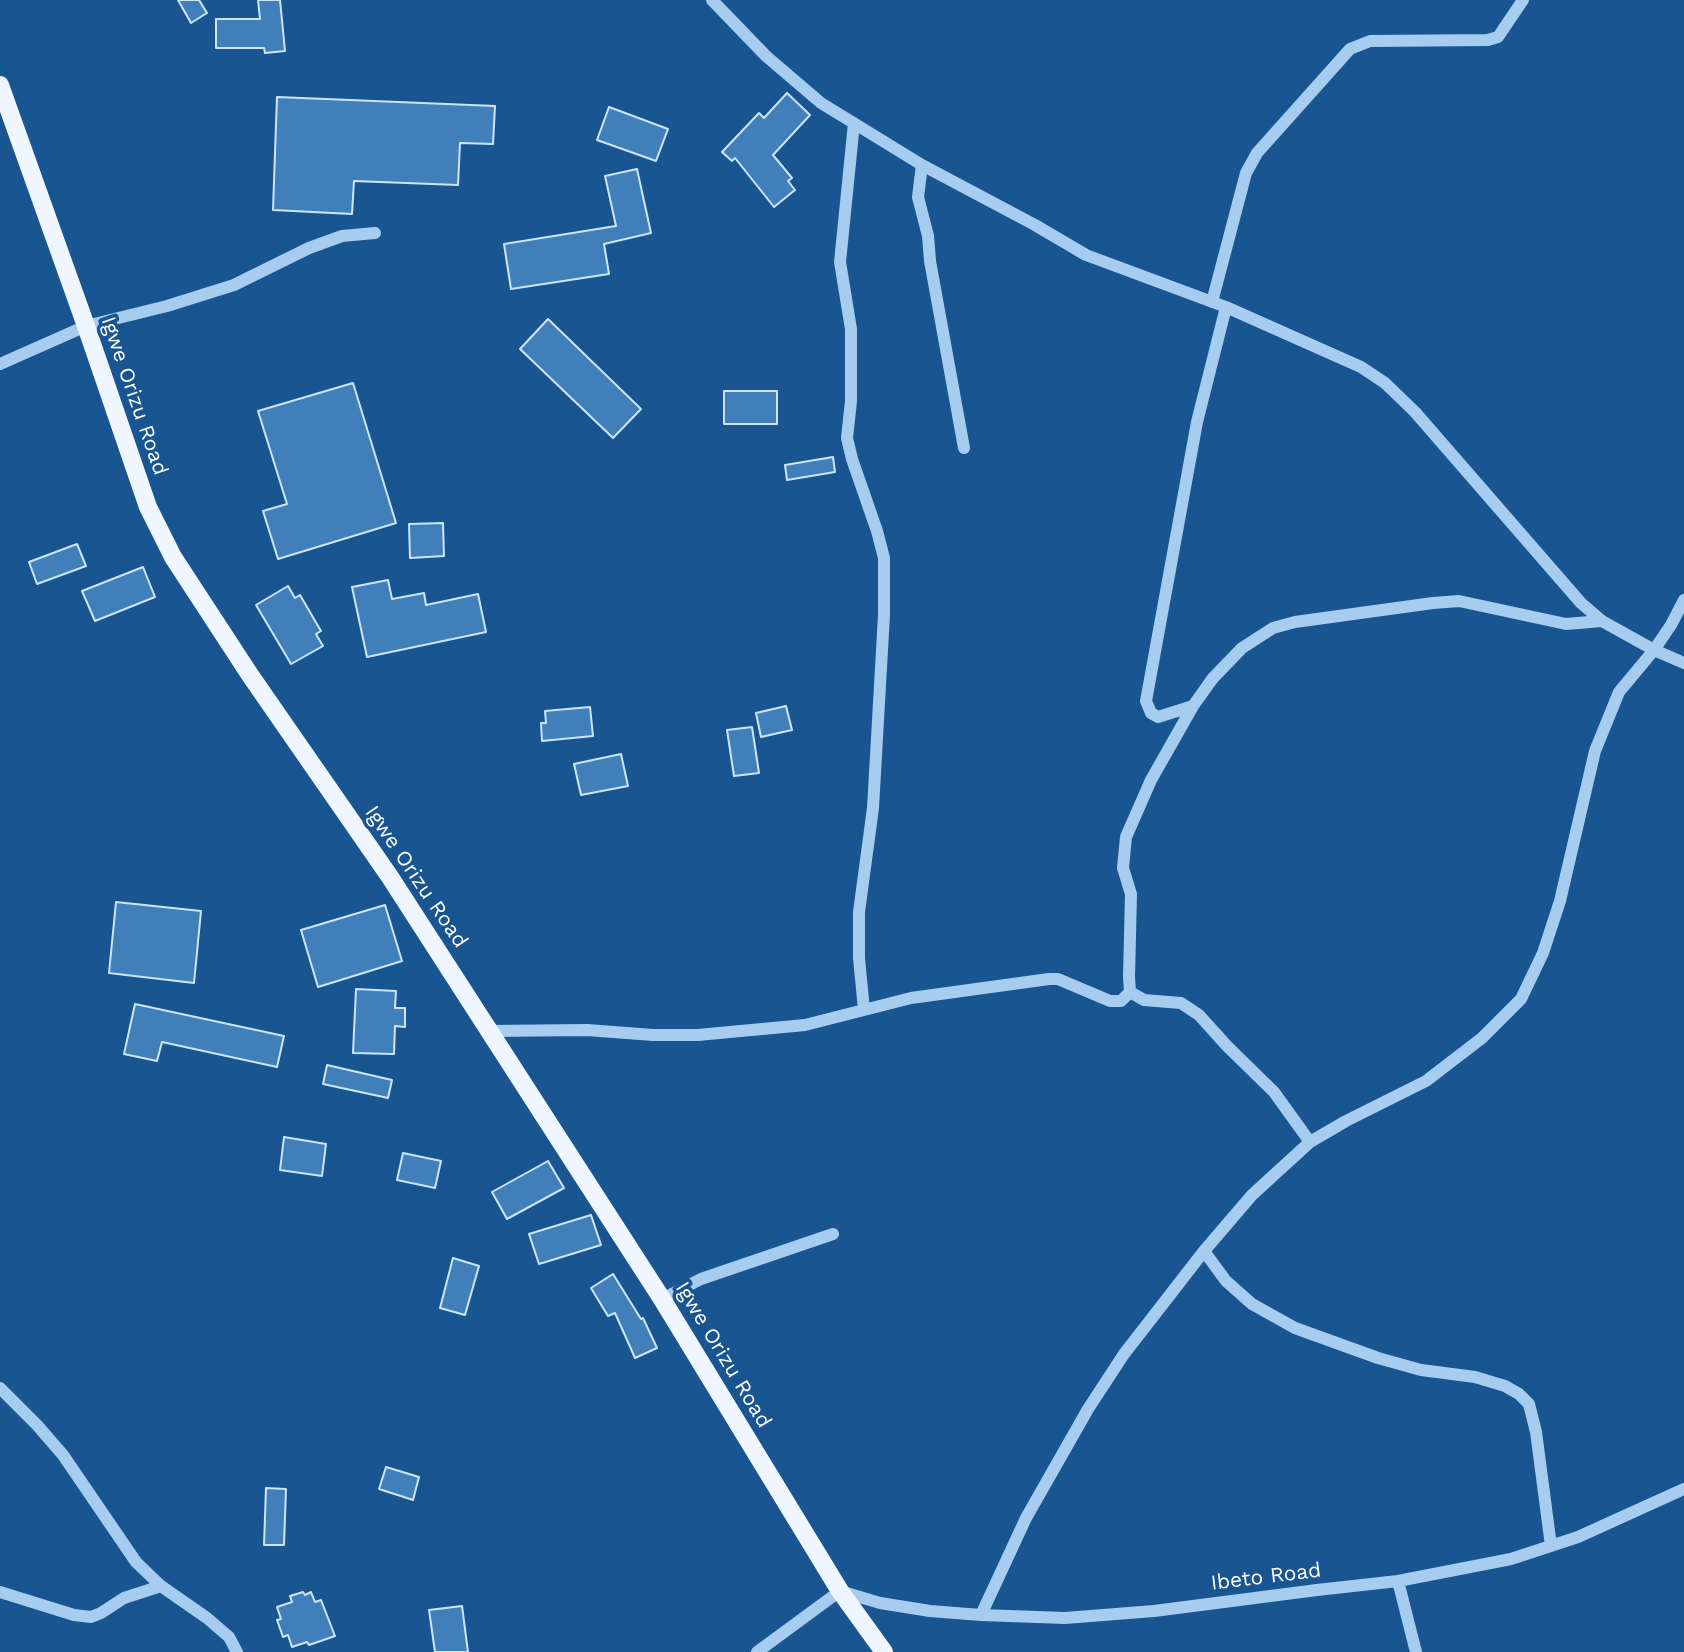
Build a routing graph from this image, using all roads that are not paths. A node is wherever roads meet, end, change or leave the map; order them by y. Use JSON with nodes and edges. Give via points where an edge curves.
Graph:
{"nodes":[{"id":1,"x":712,"y":0,"type":"edge"},
{"id":2,"x":1523,"y":0,"type":"edge"},
{"id":3,"x":0,"y":85,"type":"edge"},
{"id":4,"x":854,"y":123,"type":"junction"},
{"id":5,"x":922,"y":165,"type":"junction"},
{"id":6,"x":375,"y":233,"type":"dead end"},
{"id":7,"x":1212,"y":302,"type":"junction"},
{"id":8,"x":1226,"y":307,"type":"junction"},
{"id":9,"x":86,"y":326,"type":"junction"},
{"id":10,"x":0,"y":364,"type":"edge"},
{"id":11,"x":964,"y":448,"type":"dead end"},
{"id":12,"x":1684,"y":600,"type":"edge"},
{"id":13,"x":1602,"y":621,"type":"junction"},
{"id":14,"x":1654,"y":650,"type":"junction"},
{"id":15,"x":1684,"y":663,"type":"edge"},
{"id":16,"x":1193,"y":706,"type":"junction"},
{"id":17,"x":1130,"y":992,"type":"junction"},
{"id":18,"x":864,"y":1010,"type":"junction"},
{"id":19,"x":489,"y":1031,"type":"junction"},
{"id":20,"x":1310,"y":1142,"type":"junction"},
{"id":21,"x":833,"y":1234,"type":"dead end"},
{"id":22,"x":1204,"y":1251,"type":"junction"},
{"id":23,"x":662,"y":1299,"type":"junction"},
{"id":24,"x":0,"y":1388,"type":"edge"},
{"id":25,"x":1684,"y":1489,"type":"edge"},
{"id":26,"x":1551,"y":1546,"type":"junction"},
{"id":27,"x":1398,"y":1581,"type":"junction"},
{"id":28,"x":161,"y":1586,"type":"junction"},
{"id":29,"x":840,"y":1591,"type":"junction"},
{"id":30,"x":0,"y":1592,"type":"edge"},
{"id":31,"x":981,"y":1615,"type":"junction"},
{"id":32,"x":237,"y":1652,"type":"edge"},
{"id":33,"x":757,"y":1652,"type":"edge"},
{"id":34,"x":884,"y":1652,"type":"edge"},
{"id":35,"x":1416,"y":1652,"type":"edge"}],
"edges":[{"from":1,"to":4,"type":"street","via":[[766,56],[821,103]]},
{"from":2,"to":7,"type":"street","via":[[1498,37],[1488,40],[1370,41],[1350,49],[1251,163]]},
{"from":3,"to":9,"type":"main road","name":"Igwe Orizu Road"},
{"from":4,"to":5,"type":"street"},
{"from":4,"to":18,"type":"street","via":[[840,262],[851,329],[847,438],[884,558],[873,808],[859,912]]},
{"from":5,"to":7,"type":"street","via":[[1086,255]]},
{"from":5,"to":11,"type":"street","via":[[918,197]]},
{"from":6,"to":9,"type":"street","via":[[342,236],[233,285]]},
{"from":7,"to":8,"type":"street"},
{"from":8,"to":13,"type":"street","via":[[1361,367],[1385,383]]},
{"from":8,"to":16,"type":"street","via":[[1197,422],[1146,701],[1158,718]]},
{"from":9,"to":10,"type":"street"},
{"from":9,"to":19,"type":"main road","name":"Igwe Orizu Road","via":[[148,507],[173,558]]},
{"from":12,"to":14,"type":"street"},
{"from":13,"to":14,"type":"street"},
{"from":13,"to":16,"type":"street","via":[[1566,624],[1460,601],[1295,622],[1273,628],[1242,648]]},
{"from":14,"to":15,"type":"street"},
{"from":14,"to":20,"type":"street","via":[[1619,692],[1595,751],[1560,901],[1544,953],[1521,999],[1482,1038],[1426,1081]]},
{"from":16,"to":17,"type":"street","via":[[1150,780],[1126,837],[1124,868],[1131,894]]},
{"from":17,"to":18,"type":"street","via":[[1121,1001],[1110,1001],[1049,979],[911,998]]},
{"from":17,"to":20,"type":"street","via":[[1144,1000],[1181,1003],[1199,1015],[1274,1092]]},
{"from":18,"to":19,"type":"street","via":[[804,1025],[698,1035]]},
{"from":19,"to":23,"type":"main road","name":"Igwe Orizu Road"},
{"from":20,"to":22,"type":"street","via":[[1252,1195]]},
{"from":21,"to":23,"type":"street","via":[[701,1279]]},
{"from":22,"to":26,"type":"street","via":[[1226,1281],[1252,1304],[1294,1328],[1378,1358],[1421,1370],[1475,1377],[1519,1394],[1529,1404],[1536,1432]]},
{"from":22,"to":31,"type":"street","via":[[1124,1354],[1088,1409],[1026,1518]]},
{"from":23,"to":29,"type":"main road","name":"Igwe Orizu Road"},
{"from":24,"to":28,"type":"street","via":[[63,1455],[136,1562]]},
{"from":25,"to":26,"type":"street","name":"Ibeto Road"},
{"from":26,"to":27,"type":"street","name":"Ibeto Road","via":[[1511,1559]]},
{"from":27,"to":31,"type":"street","name":"Ibeto Road","via":[[1154,1612],[1065,1618]]},
{"from":27,"to":35,"type":"street"},
{"from":28,"to":30,"type":"street","via":[[124,1598],[91,1616]]},
{"from":28,"to":32,"type":"street","via":[[208,1618],[229,1637]]},
{"from":29,"to":31,"type":"street","name":"Ibeto Road","via":[[880,1604]]},
{"from":29,"to":33,"type":"street"},
{"from":29,"to":34,"type":"main road","name":"Igwe Orizu Road"}]}
